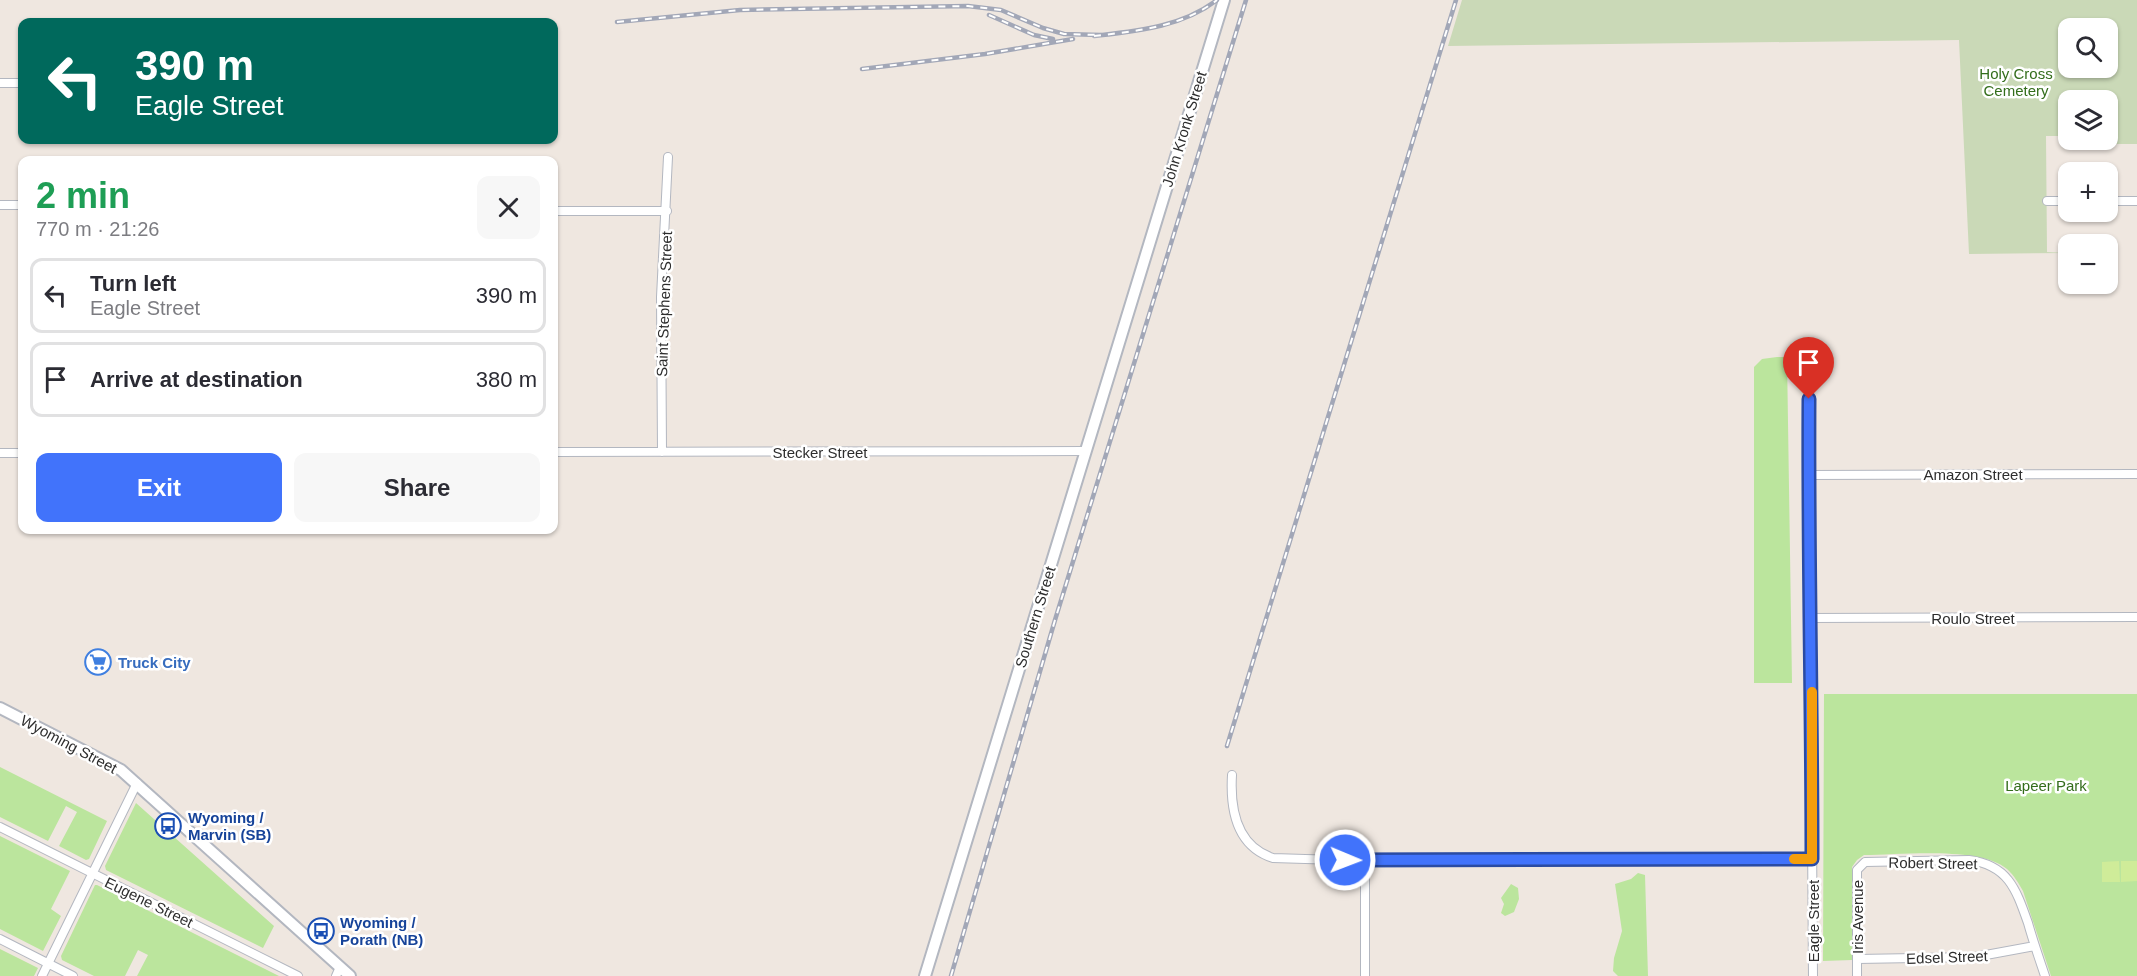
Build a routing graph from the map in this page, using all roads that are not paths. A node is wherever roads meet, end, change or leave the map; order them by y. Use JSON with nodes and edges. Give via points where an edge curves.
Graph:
{"nodes":[{"id":1,"x":1224,"y":0,"type":"edge"},
{"id":2,"x":0,"y":83,"type":"edge"},
{"id":3,"x":18,"y":83,"type":"edge"},
{"id":4,"x":668,"y":157,"type":"dead end"},
{"id":5,"x":2047,"y":201,"type":"dead end"},
{"id":6,"x":2058,"y":201,"type":"edge"},
{"id":7,"x":2118,"y":201,"type":"edge"},
{"id":8,"x":2137,"y":201,"type":"edge"},
{"id":9,"x":0,"y":205,"type":"edge"},
{"id":10,"x":18,"y":205,"type":"edge"},
{"id":11,"x":558,"y":210,"type":"edge"},
{"id":12,"x":667,"y":211,"type":"junction"},
{"id":13,"x":1145,"y":258,"type":"joint"},
{"id":14,"x":1809,"y":399,"type":"dead end"},
{"id":15,"x":1086,"y":451,"type":"junction"},
{"id":16,"x":558,"y":452,"type":"edge"},
{"id":17,"x":662,"y":452,"type":"junction"},
{"id":18,"x":0,"y":453,"type":"edge"},
{"id":19,"x":18,"y":453,"type":"edge"},
{"id":20,"x":2137,"y":474,"type":"edge"},
{"id":21,"x":1809,"y":475,"type":"junction"},
{"id":22,"x":2137,"y":617,"type":"edge"},
{"id":23,"x":1809,"y":618,"type":"junction"},
{"id":24,"x":0,"y":708,"type":"edge"},
{"id":25,"x":1232,"y":775,"type":"dead end"},
{"id":26,"x":137,"y":783,"type":"junction"},
{"id":27,"x":0,"y":827,"type":"edge"},
{"id":28,"x":1812,"y":859,"type":"junction"},
{"id":29,"x":1365,"y":861,"type":"junction"},
{"id":30,"x":1865,"y":862,"type":"joint"},
{"id":31,"x":92,"y":873,"type":"junction"},
{"id":32,"x":0,"y":939,"type":"edge"},
{"id":33,"x":2035,"y":946,"type":"junction"},
{"id":34,"x":1857,"y":959,"type":"junction"},
{"id":35,"x":48,"y":963,"type":"junction"},
{"id":36,"x":338,"y":972,"type":"edge"},
{"id":37,"x":42,"y":976,"type":"edge"},
{"id":38,"x":73,"y":976,"type":"edge"},
{"id":39,"x":298,"y":976,"type":"edge"},
{"id":40,"x":350,"y":976,"type":"edge"},
{"id":41,"x":925,"y":976,"type":"edge"},
{"id":42,"x":1365,"y":976,"type":"edge"},
{"id":43,"x":1812,"y":976,"type":"edge"},
{"id":44,"x":1857,"y":976,"type":"edge"},
{"id":45,"x":2045,"y":976,"type":"edge"}],
"edges":[{"from":1,"to":13,"type":"street","name":"John Kronk Street"},
{"from":2,"to":3,"type":"street"},
{"from":4,"to":12,"type":"street","name":"Saint Stephens Street"},
{"from":5,"to":6,"type":"street"},
{"from":7,"to":8,"type":"street"},
{"from":9,"to":10,"type":"street"},
{"from":11,"to":12,"type":"street"},
{"from":12,"to":17,"type":"street","name":"Saint Stephens Street","via":[[661,297]]},
{"from":13,"to":15,"type":"street","name":"Southern Street"},
{"from":14,"to":21,"type":"street","name":"Eagle Street"},
{"from":15,"to":17,"type":"street","name":"Stecker Street"},
{"from":15,"to":41,"type":"street","name":"Southern Street"},
{"from":16,"to":17,"type":"street","name":"Stecker Street"},
{"from":18,"to":19,"type":"street"},
{"from":20,"to":21,"type":"street","name":"Amazon Street"},
{"from":21,"to":23,"type":"street","name":"Eagle Street"},
{"from":22,"to":23,"type":"street","name":"Roulo Street"},
{"from":23,"to":28,"type":"street","name":"Eagle Street"},
{"from":24,"to":26,"type":"street","name":"Wyoming Street","via":[[106,761]]},
{"from":25,"to":29,"type":"street","via":[[1234,819],[1261,853],[1284,860]]},
{"from":26,"to":31,"type":"street"},
{"from":26,"to":36,"type":"street","name":"Wyoming Street"},
{"from":27,"to":31,"type":"street","name":"Eugene Street"},
{"from":28,"to":29,"type":"street"},
{"from":28,"to":43,"type":"street","name":"Eagle Street"},
{"from":29,"to":42,"type":"street"},
{"from":30,"to":33,"type":"street","name":"Robert Street","via":[[1968,860],[1999,870],[2018,894]]},
{"from":30,"to":34,"type":"street","name":"Iris Avenue","via":[[1857,870]]},
{"from":31,"to":35,"type":"street"},
{"from":31,"to":39,"type":"street","name":"Eugene Street"},
{"from":32,"to":35,"type":"street"},
{"from":33,"to":34,"type":"street","name":"Edsel Street","via":[[1975,957]]},
{"from":33,"to":45,"type":"street"},
{"from":34,"to":44,"type":"street","name":"Iris Avenue"},
{"from":35,"to":37,"type":"street"},
{"from":35,"to":38,"type":"street"},
{"from":36,"to":40,"type":"street","name":"Wyoming Street"}]}
